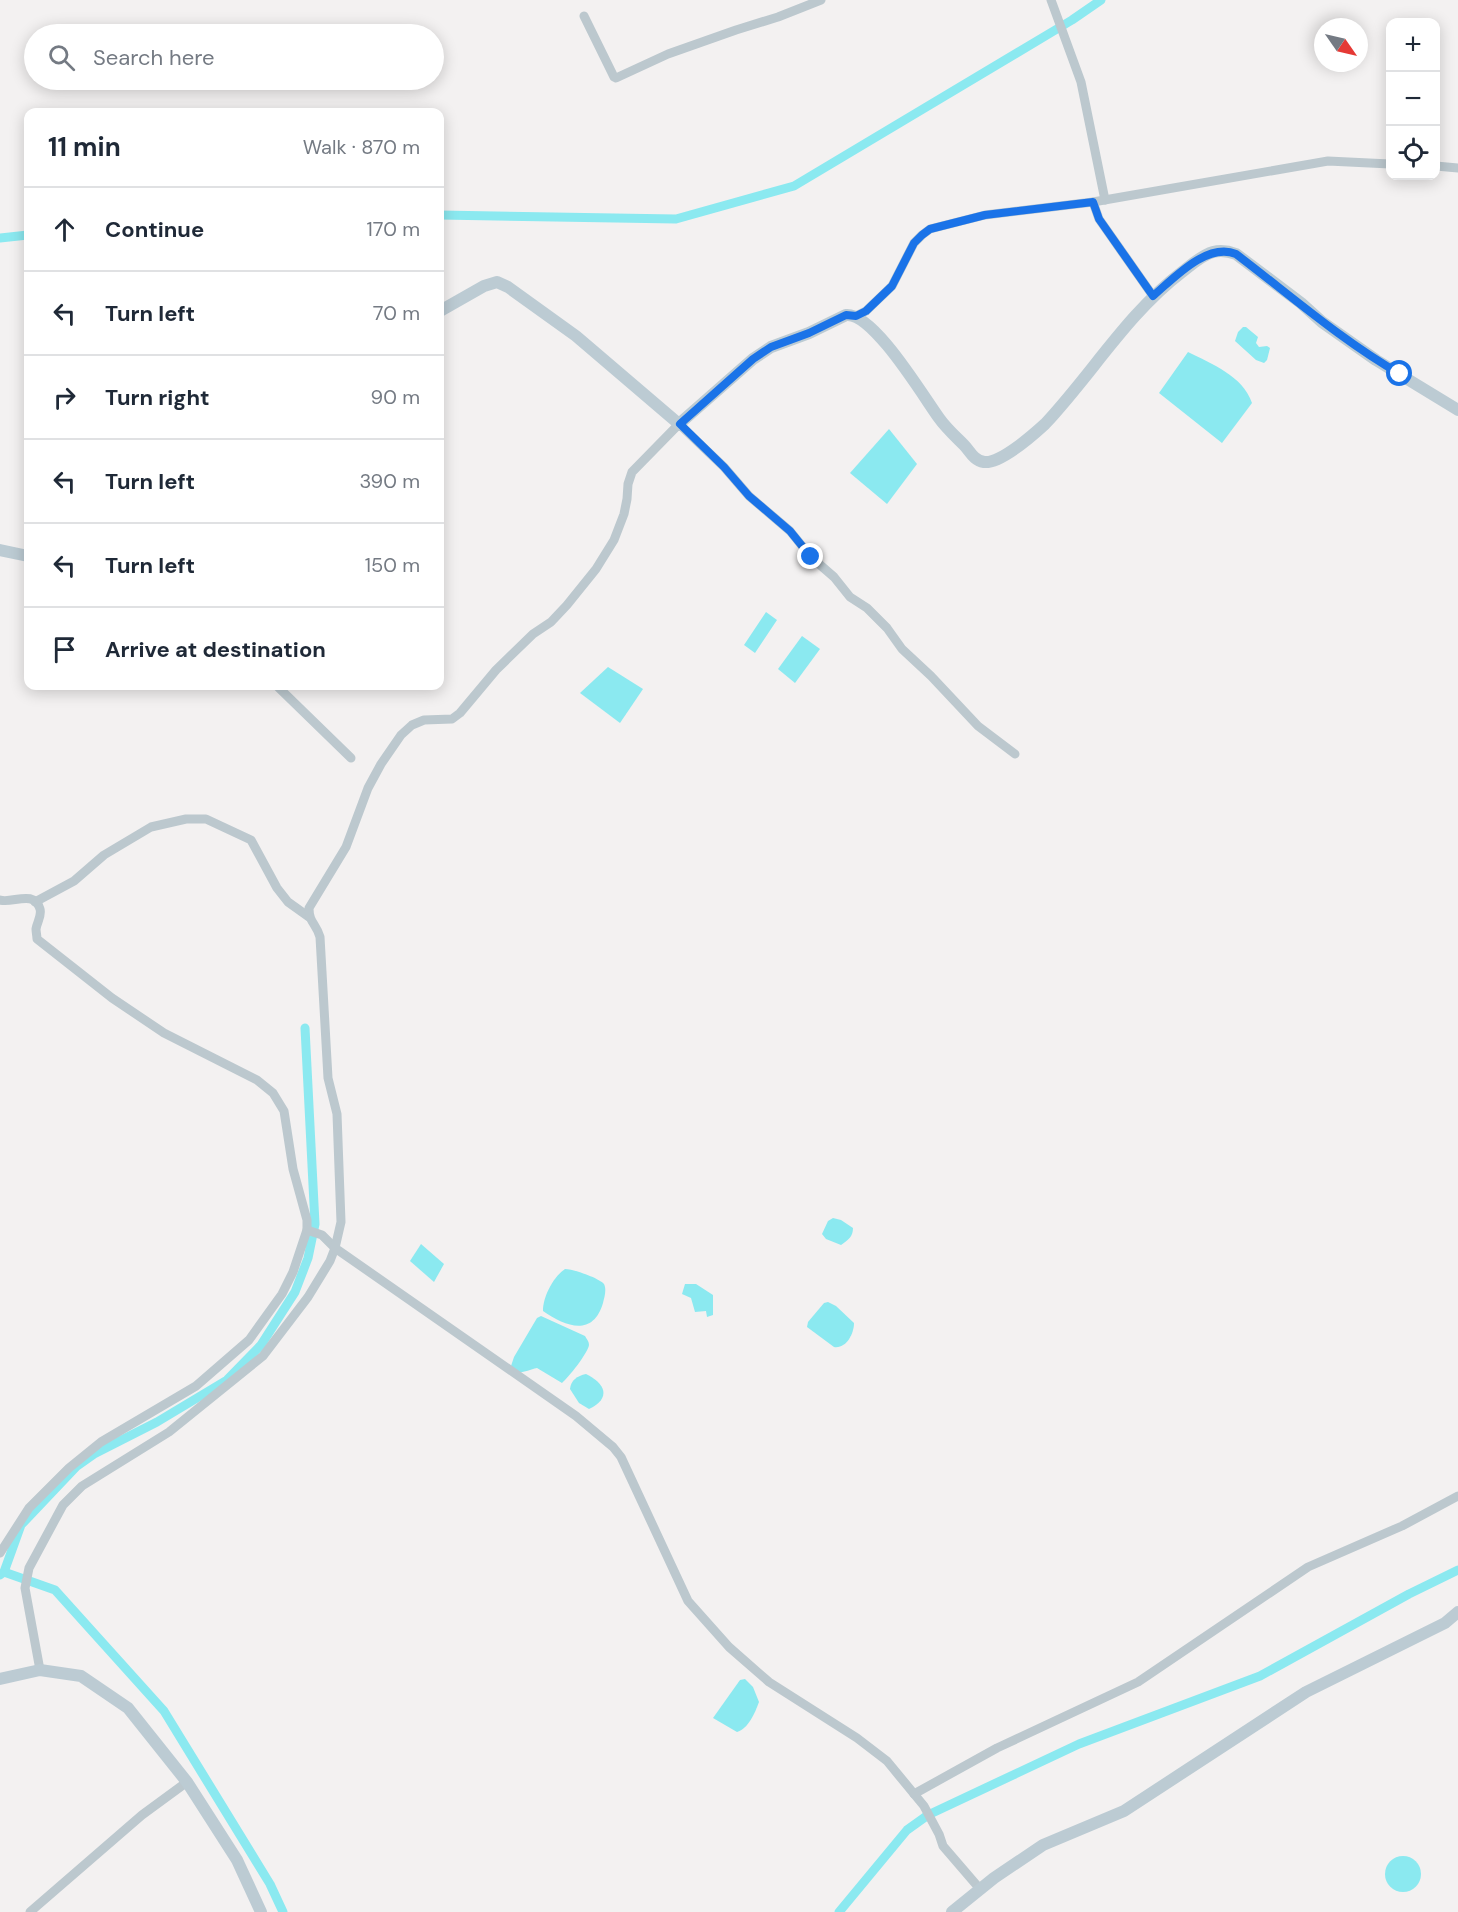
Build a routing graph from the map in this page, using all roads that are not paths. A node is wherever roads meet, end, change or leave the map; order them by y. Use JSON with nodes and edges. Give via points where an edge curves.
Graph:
{"nodes":[{"id":1,"x":821,"y":0,"type":"edge"},
{"id":2,"x":1052,"y":5,"type":"edge"},
{"id":3,"x":584,"y":16,"type":"dead end"},
{"id":4,"x":1386,"y":164,"type":"edge"},
{"id":5,"x":1440,"y":166,"type":"edge"},
{"id":6,"x":1458,"y":168,"type":"edge"},
{"id":7,"x":1105,"y":200,"type":"junction"},
{"id":8,"x":1093,"y":202,"type":"junction"},
{"id":9,"x":1153,"y":296,"type":"junction"},
{"id":10,"x":444,"y":309,"type":"edge"},
{"id":11,"x":856,"y":316,"type":"junction"},
{"id":12,"x":1458,"y":410,"type":"edge"},
{"id":13,"x":680,"y":424,"type":"junction"},
{"id":14,"x":0,"y":550,"type":"edge"},
{"id":15,"x":24,"y":555,"type":"edge"},
{"id":16,"x":281,"y":690,"type":"edge"},
{"id":17,"x":1015,"y":754,"type":"dead end"},
{"id":18,"x":351,"y":758,"type":"dead end"},
{"id":19,"x":0,"y":900,"type":"edge"},
{"id":20,"x":35,"y":902,"type":"junction"},
{"id":21,"x":309,"y":918,"type":"junction"},
{"id":22,"x":309,"y":1230,"type":"junction"},
{"id":23,"x":335,"y":1248,"type":"junction"},
{"id":24,"x":1458,"y":1496,"type":"edge"},
{"id":25,"x":0,"y":1553,"type":"edge"},
{"id":26,"x":1458,"y":1612,"type":"edge"},
{"id":27,"x":40,"y":1670,"type":"junction"},
{"id":28,"x":0,"y":1679,"type":"edge"},
{"id":29,"x":187,"y":1782,"type":"junction"},
{"id":30,"x":914,"y":1794,"type":"junction"},
{"id":31,"x":980,"y":1888,"type":"junction"},
{"id":32,"x":30,"y":1912,"type":"edge"},
{"id":33,"x":261,"y":1912,"type":"edge"},
{"id":34,"x":952,"y":1912,"type":"edge"}],
"edges":[{"from":1,"to":3,"type":"street","via":[[668,54],[616,78]]},
{"from":2,"to":7,"type":"street","via":[[1081,82]]},
{"from":4,"to":7,"type":"street","via":[[1328,161]]},
{"from":5,"to":6,"type":"street"},
{"from":7,"to":8,"type":"street"},
{"from":8,"to":9,"type":"street","via":[[1099,219]]},
{"from":8,"to":11,"type":"street","via":[[985,215],[930,229],[914,243],[892,286]]},
{"from":9,"to":11,"type":"main road","via":[[1040,428],[1008,453],[986,462],[973,457],[947,428],[897,358]]},
{"from":9,"to":12,"type":"main road","via":[[1188,267],[1211,253],[1228,250],[1322,322]]},
{"from":10,"to":13,"type":"main road","via":[[484,286],[497,282],[508,287],[576,336]]},
{"from":11,"to":13,"type":"main road","via":[[846,315],[771,347]]},
{"from":13,"to":17,"type":"street","via":[[749,496],[790,531],[850,597],[887,628],[902,649],[978,726]]},
{"from":13,"to":21,"type":"street","via":[[632,472],[624,514],[614,540],[567,606],[503,663],[460,713],[452,719],[424,720],[401,735],[368,788],[346,847],[314,898]]},
{"from":14,"to":15,"type":"main road"},
{"from":16,"to":18,"type":"street"},
{"from":19,"to":20,"type":"street","via":[[27,898]]},
{"from":20,"to":21,"type":"street","via":[[74,881],[104,855],[151,827],[206,819],[251,840],[277,888]]},
{"from":20,"to":22,"type":"street","via":[[40,910],[37,939],[67,964],[164,1033],[257,1080],[273,1093],[284,1111],[293,1169]]},
{"from":21,"to":23,"type":"street","via":[[320,937],[328,1078],[337,1114],[341,1222]]},
{"from":22,"to":23,"type":"street","via":[[322,1235]]},
{"from":22,"to":25,"type":"street","via":[[282,1294],[249,1341],[196,1386],[101,1442],[69,1468],[29,1508]]},
{"from":23,"to":27,"type":"street","via":[[308,1297],[263,1356],[169,1432],[82,1486],[63,1505],[29,1568],[25,1588]]},
{"from":23,"to":30,"type":"street","via":[[576,1416],[613,1447],[688,1601],[746,1663],[887,1761]]},
{"from":24,"to":30,"type":"street","via":[[1402,1526],[1308,1567],[1138,1682],[996,1748]]},
{"from":26,"to":31,"type":"main road","via":[[1445,1623],[1306,1692],[1124,1811],[1043,1845]]},
{"from":27,"to":28,"type":"main road"},
{"from":27,"to":29,"type":"main road","via":[[81,1676],[128,1707]]},
{"from":29,"to":32,"type":"street","via":[[142,1815]]},
{"from":29,"to":33,"type":"main road","via":[[237,1860]]},
{"from":30,"to":31,"type":"street","via":[[943,1846]]},
{"from":31,"to":34,"type":"main road"}]}
